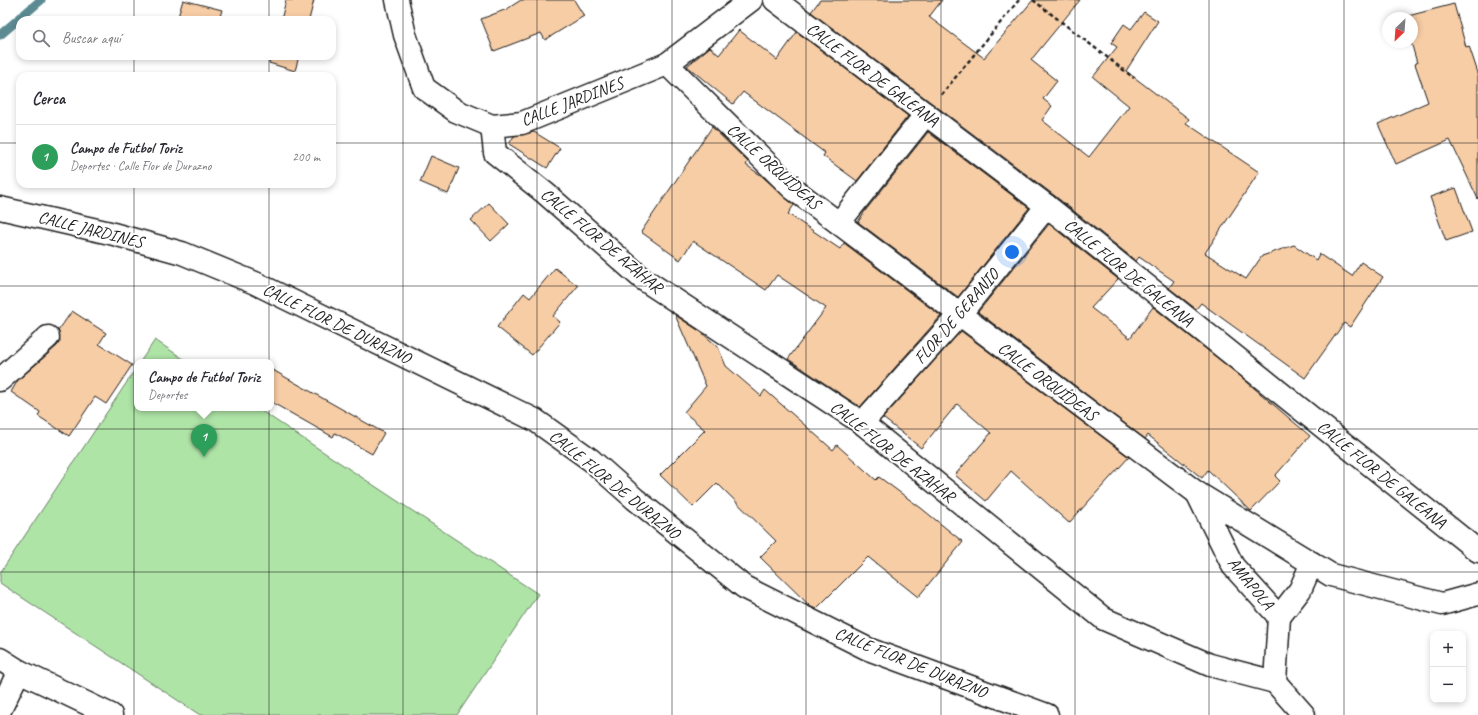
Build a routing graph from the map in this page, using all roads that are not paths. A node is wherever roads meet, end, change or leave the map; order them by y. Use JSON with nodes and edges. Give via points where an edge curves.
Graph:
{"nodes":[{"id":1,"x":397,"y":0,"type":"edge"},
{"id":2,"x":751,"y":0,"type":"edge"},
{"id":3,"x":775,"y":0,"type":"edge"},
{"id":4,"x":667,"y":64,"type":"junction"},
{"id":5,"x":926,"y":114,"type":"junction"},
{"id":6,"x":492,"y":126,"type":"junction"},
{"id":7,"x":1047,"y":206,"type":"junction"},
{"id":8,"x":0,"y":208,"type":"edge"},
{"id":9,"x":839,"y":223,"type":"junction"},
{"id":10,"x":182,"y":253,"type":"joint"},
{"id":11,"x":960,"y":314,"type":"junction"},
{"id":12,"x":48,"y":337,"type":"dead end"},
{"id":13,"x":0,"y":380,"type":"edge"},
{"id":14,"x":862,"y":423,"type":"junction"},
{"id":15,"x":1197,"y":493,"type":"junction"},
{"id":16,"x":1478,"y":551,"type":"edge"},
{"id":17,"x":1312,"y":563,"type":"junction"},
{"id":18,"x":1478,"y":594,"type":"edge"},
{"id":19,"x":1279,"y":617,"type":"junction"},
{"id":20,"x":0,"y":659,"type":"edge"},
{"id":21,"x":19,"y":671,"type":"junction"},
{"id":22,"x":1275,"y":682,"type":"junction"},
{"id":23,"x":0,"y":710,"type":"edge"},
{"id":24,"x":111,"y":715,"type":"edge"},
{"id":25,"x":1047,"y":715,"type":"edge"},
{"id":26,"x":1304,"y":715,"type":"edge"}],
"edges":[{"from":1,"to":6,"type":"street","name":"CALLE JARDINES","via":[[405,35],[424,88],[456,111]]},
{"from":2,"to":4,"type":"street","name":"CALLE JARDINES"},
{"from":3,"to":5,"type":"street","name":"CALLE FLOR DE GALEANA"},
{"from":4,"to":6,"type":"street","name":"CALLE JARDINES","via":[[522,123]]},
{"from":4,"to":9,"type":"street","name":"CALLE ORQUÍDEAS","via":[[792,188]]},
{"from":5,"to":7,"type":"street","name":"CALLE FLOR DE GALEANA"},
{"from":5,"to":9,"type":"street"},
{"from":6,"to":14,"type":"street","name":"CALLE FLOR DE AZAHAR","via":[[495,153],[643,279]]},
{"from":7,"to":11,"type":"street","name":"FLOR DE GERANIO"},
{"from":7,"to":16,"type":"street","name":"CALLE FLOR DE GALEANA"},
{"from":8,"to":10,"type":"street","name":"CALLE JARDINES","via":[[110,233]]},
{"from":9,"to":11,"type":"street","name":"CALLE ORQUÍDEAS"},
{"from":10,"to":25,"type":"street","name":"CALLE FLOR DE DURAZNO","via":[[256,283],[535,420],[591,460],[653,515],[744,587],[868,649]]},
{"from":11,"to":14,"type":"street","name":"FLOR DE GERANIO"},
{"from":11,"to":15,"type":"street","name":"CALLE ORQUÍDEAS"},
{"from":12,"to":13,"type":"street"},
{"from":14,"to":22,"type":"street","name":"CALLE FLOR DE AZAHAR","via":[[1104,619],[1210,665]]},
{"from":15,"to":17,"type":"street","name":"CALLE ORQUÍDEAS"},
{"from":15,"to":19,"type":"street","name":"AMAPOLA","via":[[1233,566]]},
{"from":17,"to":18,"type":"street","name":"CALLE ORQUÍDEAS","via":[[1331,575],[1442,604]]},
{"from":17,"to":19,"type":"street","via":[[1300,590]]},
{"from":19,"to":22,"type":"street","name":"AMAPOLA"},
{"from":20,"to":21,"type":"street"},
{"from":21,"to":23,"type":"street"},
{"from":21,"to":24,"type":"street"},
{"from":22,"to":26,"type":"street"}]}
